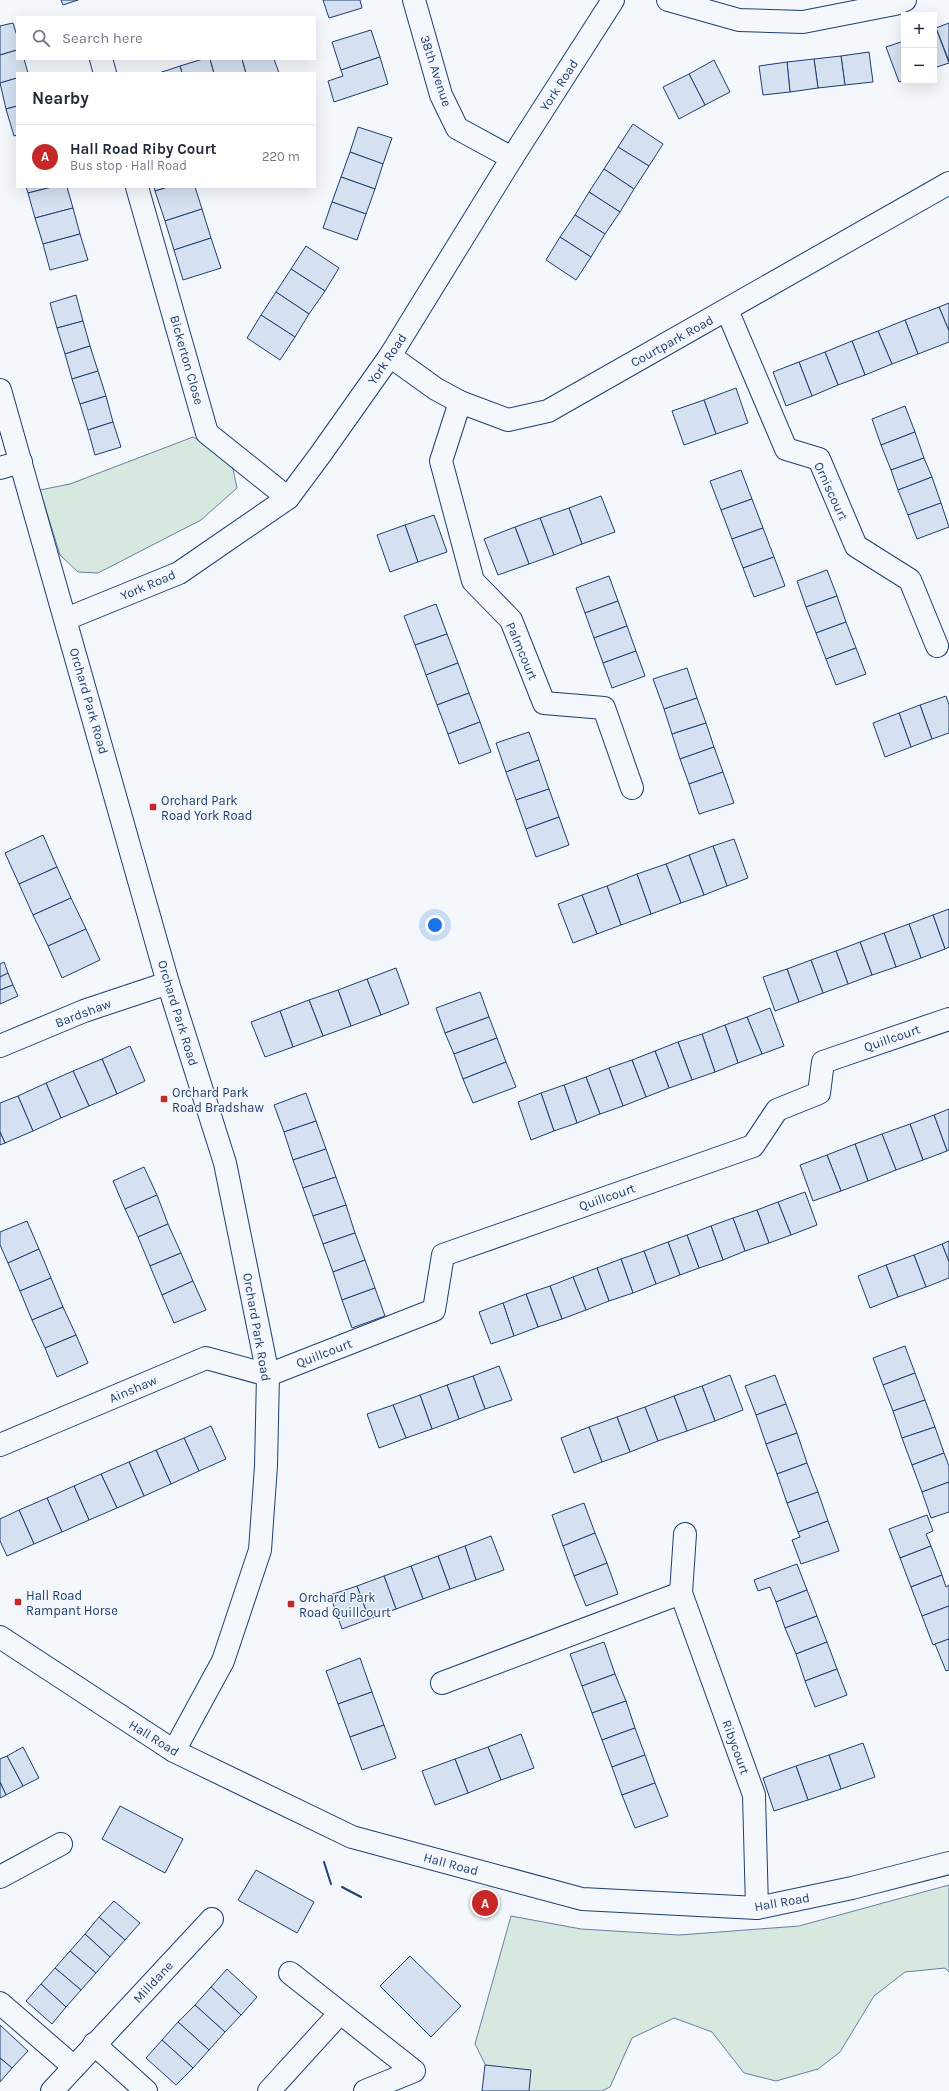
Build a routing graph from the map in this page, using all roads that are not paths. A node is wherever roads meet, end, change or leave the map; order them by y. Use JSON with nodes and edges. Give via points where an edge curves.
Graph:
{"nodes":[{"id":1,"x":414,"y":0,"type":"edge"},
{"id":2,"x":613,"y":0,"type":"edge"},
{"id":3,"x":668,"y":0,"type":"edge"},
{"id":4,"x":905,"y":0,"type":"edge"},
{"id":5,"x":101,"y":60,"type":"edge"},
{"id":6,"x":105,"y":72,"type":"edge"},
{"id":7,"x":512,"y":158,"type":"junction"},
{"id":8,"x":949,"y":183,"type":"edge"},
{"id":9,"x":137,"y":188,"type":"edge"},
{"id":10,"x":727,"y":310,"type":"junction"},
{"id":11,"x":390,"y":356,"type":"junction"},
{"id":12,"x":0,"y":390,"type":"edge"},
{"id":13,"x":460,"y":402,"type":"junction"},
{"id":14,"x":21,"y":462,"type":"junction"},
{"id":15,"x":0,"y":468,"type":"edge"},
{"id":16,"x":288,"y":498,"type":"junction"},
{"id":17,"x":66,"y":619,"type":"junction"},
{"id":18,"x":938,"y":646,"type":"dead end"},
{"id":19,"x":632,"y":788,"type":"dead end"},
{"id":20,"x":168,"y":983,"type":"junction"},
{"id":21,"x":949,"y":1019,"type":"edge"},
{"id":22,"x":0,"y":1046,"type":"edge"},
{"id":23,"x":268,"y":1375,"type":"junction"},
{"id":24,"x":0,"y":1445,"type":"edge"},
{"id":25,"x":685,"y":1534,"type":"dead end"},
{"id":26,"x":681,"y":1593,"type":"junction"},
{"id":27,"x":0,"y":1637,"type":"edge"},
{"id":28,"x":442,"y":1683,"type":"dead end"},
{"id":29,"x":174,"y":1752,"type":"junction"},
{"id":30,"x":62,"y":1844,"type":"dead end"},
{"id":31,"x":949,"y":1863,"type":"edge"},
{"id":32,"x":0,"y":1877,"type":"edge"},
{"id":33,"x":757,"y":1908,"type":"junction"},
{"id":34,"x":212,"y":1919,"type":"dead end"},
{"id":35,"x":290,"y":1974,"type":"dead end"},
{"id":36,"x":0,"y":2003,"type":"edge"},
{"id":37,"x":340,"y":2013,"type":"junction"},
{"id":38,"x":94,"y":2044,"type":"junction"},
{"id":39,"x":74,"y":2067,"type":"junction"},
{"id":40,"x":52,"y":2091,"type":"edge"},
{"id":41,"x":146,"y":2091,"type":"edge"},
{"id":42,"x":269,"y":2091,"type":"edge"},
{"id":43,"x":365,"y":2091,"type":"edge"}],
"edges":[{"from":1,"to":7,"type":"street","name":"38th Avenue","via":[[441,95],[457,128]]},
{"from":2,"to":7,"type":"street","name":"York Road"},
{"from":3,"to":4,"type":"street","via":[[739,20],[803,22]]},
{"from":5,"to":6,"type":"street"},
{"from":7,"to":11,"type":"street","name":"York Road"},
{"from":8,"to":10,"type":"street","name":"Courtpark Road"},
{"from":9,"to":16,"type":"street","name":"Bickerton Close","via":[[207,433]]},
{"from":10,"to":13,"type":"street","name":"Courtpark Road","via":[[548,411],[508,420]]},
{"from":10,"to":18,"type":"street","name":"Orniscourt","via":[[786,449],[819,459],[856,546],[910,580]]},
{"from":11,"to":13,"type":"street","name":"Courtpark Road","via":[[436,389]]},
{"from":11,"to":16,"type":"street","name":"York Road"},
{"from":12,"to":14,"type":"street","name":"Orchard Park Road"},
{"from":13,"to":19,"type":"street","name":"Palmcourt","via":[[441,461],[473,581],[511,620],[544,703],[604,708]]},
{"from":14,"to":15,"type":"street"},
{"from":14,"to":17,"type":"street","name":"Orchard Park Road"},
{"from":16,"to":17,"type":"street","name":"York Road","via":[[179,573]]},
{"from":17,"to":20,"type":"street","name":"Orchard Park Road"},
{"from":20,"to":22,"type":"street","name":"Bardshaw","via":[[84,1010]]},
{"from":20,"to":23,"type":"street","name":"Orchard Park Road","via":[[225,1163]]},
{"from":21,"to":23,"type":"street","name":"Quillcourt","via":[[823,1062],[819,1093],[776,1110],[753,1146],[443,1255],[434,1310]]},
{"from":23,"to":24,"type":"street","name":"Ainshaw","via":[[206,1358]]},
{"from":23,"to":29,"type":"street","name":"Orchard Park Road","via":[[266,1466],[260,1550],[223,1661]]},
{"from":25,"to":26,"type":"street","name":"Ribycourt"},
{"from":26,"to":28,"type":"street"},
{"from":26,"to":33,"type":"street","name":"Ribycourt","via":[[754,1796]]},
{"from":27,"to":29,"type":"street","name":"Hall Road"},
{"from":29,"to":33,"type":"street","name":"Hall Road","via":[[352,1837],[582,1899]]},
{"from":30,"to":32,"type":"street"},
{"from":31,"to":33,"type":"street","name":"Hall Road","via":[[852,1888]]},
{"from":34,"to":38,"type":"street","name":"Milldane"},
{"from":35,"to":37,"type":"street"},
{"from":36,"to":39,"type":"street"},
{"from":37,"to":42,"type":"street"},
{"from":37,"to":43,"type":"street","via":[[414,2071]]},
{"from":38,"to":39,"type":"street","name":"Milldane"},
{"from":38,"to":41,"type":"street"},
{"from":39,"to":40,"type":"street","name":"Milldane"}]}
